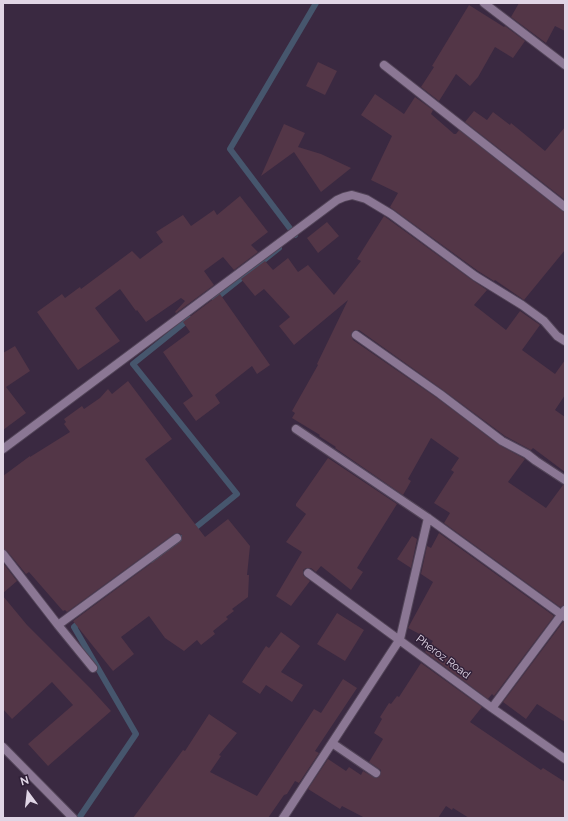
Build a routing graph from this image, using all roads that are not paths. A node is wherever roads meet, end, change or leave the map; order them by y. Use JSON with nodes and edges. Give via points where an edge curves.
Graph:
{"nodes":[{"id":1,"x":484,"y":3,"type":"edge"},
{"id":2,"x":384,"y":65,"type":"dead end"},
{"id":3,"x":565,"y":65,"type":"edge"},
{"id":4,"x":565,"y":207,"type":"edge"},
{"id":5,"x":356,"y":335,"type":"dead end"},
{"id":6,"x":565,"y":341,"type":"edge"},
{"id":7,"x":296,"y":429,"type":"dead end"},
{"id":8,"x":3,"y":449,"type":"edge"},
{"id":9,"x":565,"y":480,"type":"edge"},
{"id":10,"x":428,"y":518,"type":"junction"},
{"id":11,"x":177,"y":538,"type":"dead end"},
{"id":12,"x":3,"y":554,"type":"edge"},
{"id":13,"x":308,"y":573,"type":"dead end"},
{"id":14,"x":564,"y":614,"type":"edge"},
{"id":15,"x":58,"y":625,"type":"junction"},
{"id":16,"x":400,"y":639,"type":"junction"},
{"id":17,"x":93,"y":668,"type":"dead end"},
{"id":18,"x":492,"y":708,"type":"junction"},
{"id":19,"x":332,"y":743,"type":"junction"},
{"id":20,"x":3,"y":747,"type":"edge"},
{"id":21,"x":565,"y":759,"type":"edge"},
{"id":22,"x":376,"y":773,"type":"dead end"},
{"id":23,"x":73,"y":818,"type":"edge"},
{"id":24,"x":284,"y":818,"type":"edge"}],
"edges":[{"from":1,"to":3,"type":"street"},
{"from":2,"to":4,"type":"street"},
{"from":5,"to":9,"type":"street","via":[[502,441],[527,454]]},
{"from":6,"to":8,"type":"street","via":[[544,321],[475,276],[391,214],[352,195],[337,200]]},
{"from":7,"to":10,"type":"street"},
{"from":10,"to":14,"type":"street"},
{"from":10,"to":16,"type":"street"},
{"from":11,"to":15,"type":"street"},
{"from":12,"to":15,"type":"street"},
{"from":13,"to":16,"type":"street","name":"Pheroz Road"},
{"from":14,"to":18,"type":"street"},
{"from":15,"to":17,"type":"street"},
{"from":16,"to":18,"type":"street","name":"Pheroz Road"},
{"from":16,"to":19,"type":"street"},
{"from":18,"to":21,"type":"street","name":"Pheroz Road"},
{"from":19,"to":22,"type":"street"},
{"from":19,"to":24,"type":"street"},
{"from":20,"to":23,"type":"street"}]}
